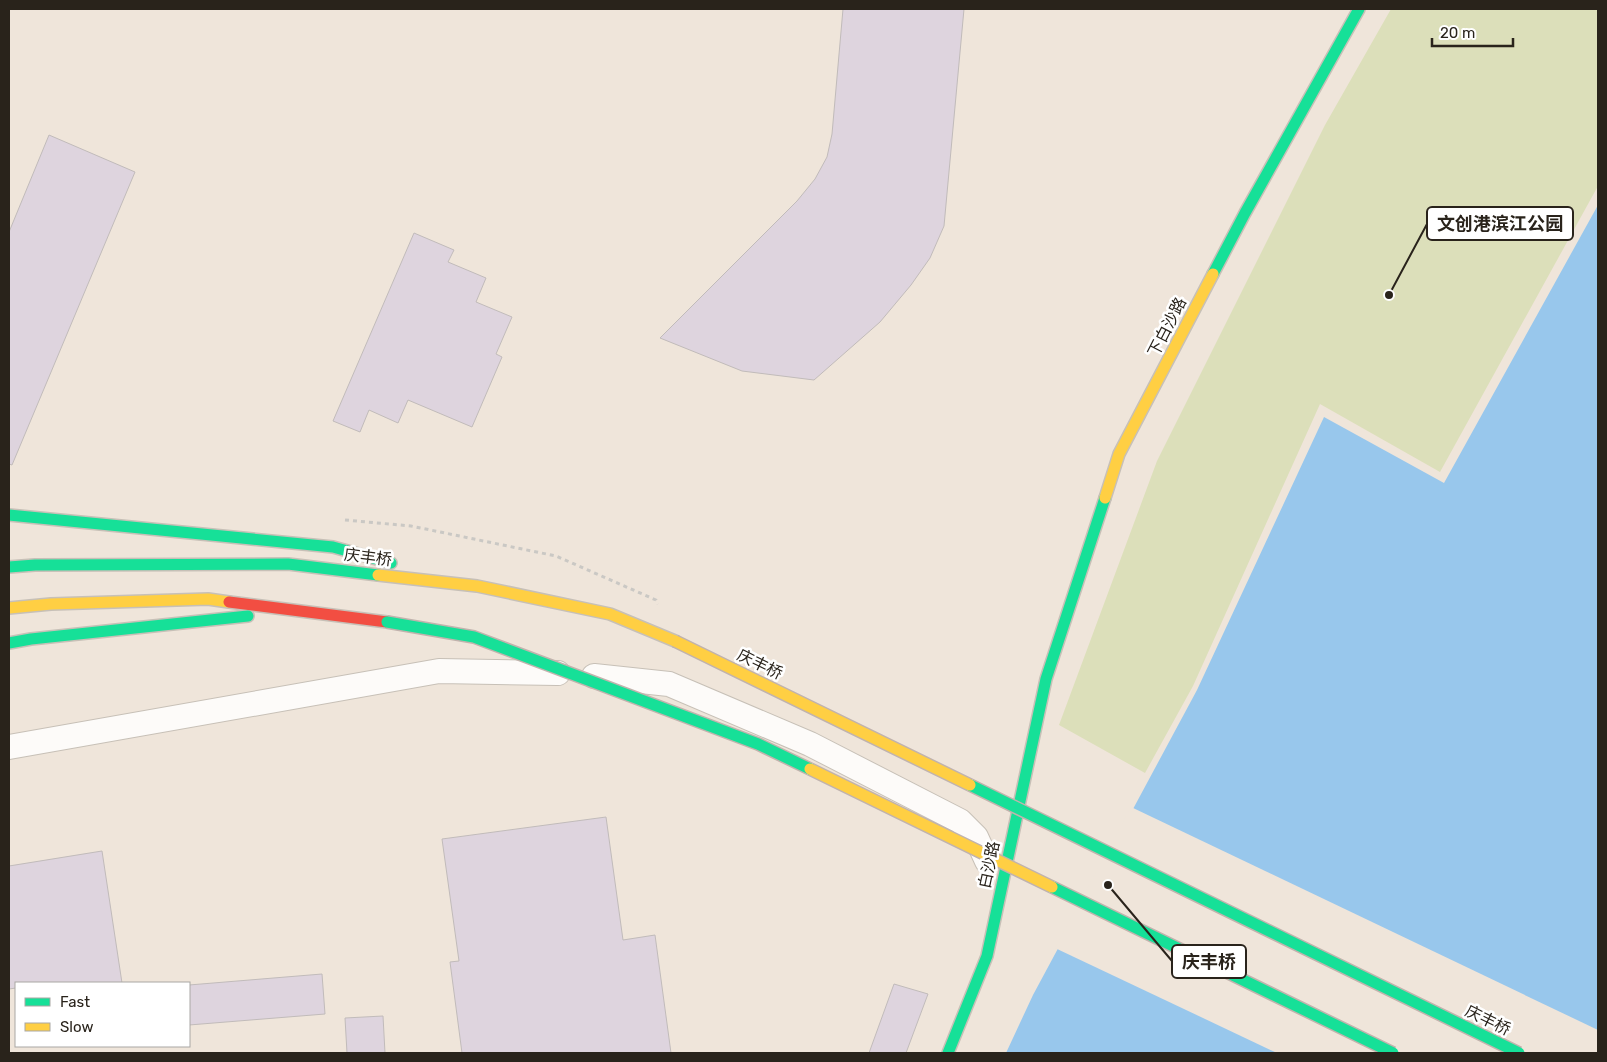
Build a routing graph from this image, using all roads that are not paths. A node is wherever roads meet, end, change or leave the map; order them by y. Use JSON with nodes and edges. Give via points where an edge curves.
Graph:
{"nodes":[{"id":1,"x":1359,"y":9,"type":"edge"},
{"id":2,"x":9,"y":515,"type":"edge"},
{"id":3,"x":9,"y":567,"type":"edge"},
{"id":4,"x":477,"y":586,"type":"junction"},
{"id":5,"x":9,"y":608,"type":"edge"},
{"id":6,"x":387,"y":622,"type":"junction"},
{"id":7,"x":9,"y":643,"type":"edge"},
{"id":8,"x":1046,"y":679,"type":"joint"},
{"id":9,"x":9,"y":747,"type":"edge"},
{"id":10,"x":997,"y":910,"type":"junction"},
{"id":11,"x":948,"y":1053,"type":"edge"},
{"id":12,"x":1393,"y":1053,"type":"edge"},
{"id":13,"x":1519,"y":1053,"type":"edge"}],
"edges":[{"from":1,"to":8,"type":"main road","name":"下白沙路","via":[[1245,213],[1120,454]]},
{"from":2,"to":4,"type":"main road","via":[[333,546]]},
{"from":3,"to":4,"type":"main road","name":"庆丰桥","via":[[44,564],[288,564]]},
{"from":4,"to":13,"type":"main road","name":"庆丰桥","bridge":true,"via":[[610,614],[675,641]]},
{"from":5,"to":6,"type":"main road","via":[[208,599]]},
{"from":6,"to":7,"type":"main road","via":[[241,616]]},
{"from":6,"to":12,"type":"main road","bridge":true,"via":[[474,638],[758,744]]},
{"from":8,"to":10,"type":"main road","name":"白沙路"},
{"from":9,"to":10,"type":"street","via":[[438,671],[544,671],[669,684],[810,744],[960,821],[976,837],[994,875]]},
{"from":10,"to":11,"type":"main road","name":"白沙路","via":[[987,956]]}]}
